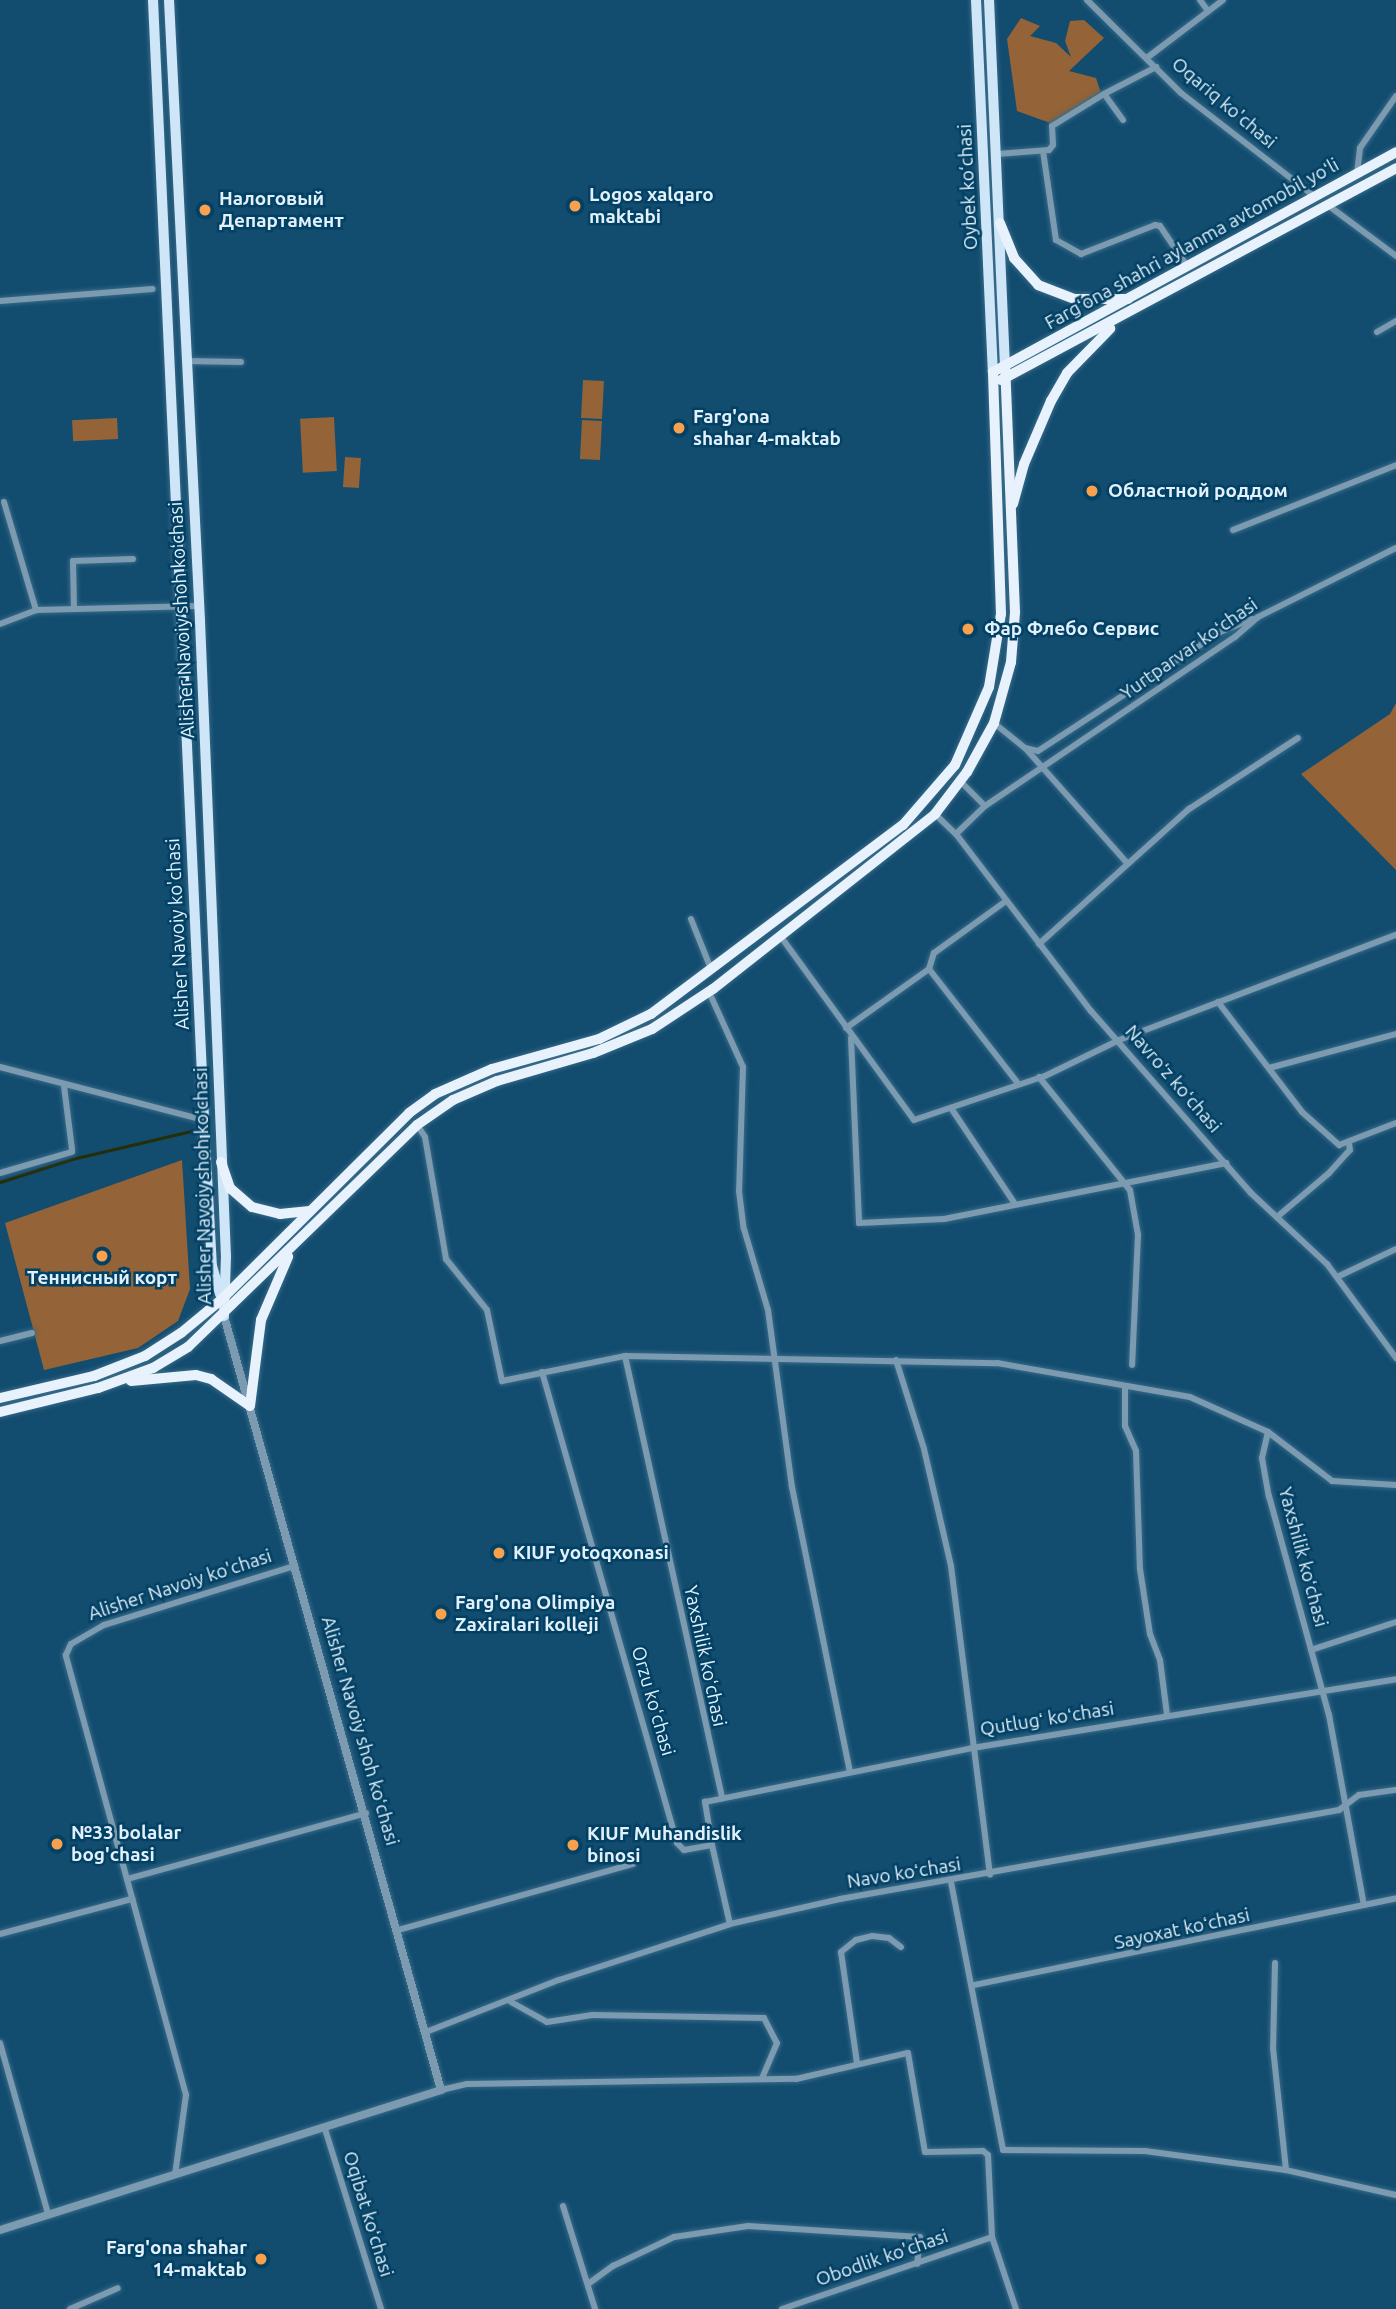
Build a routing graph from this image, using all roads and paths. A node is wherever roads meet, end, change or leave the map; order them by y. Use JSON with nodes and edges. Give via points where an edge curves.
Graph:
{"nodes":[{"id":1,"x":153,"y":0,"type":"edge"},
{"id":2,"x":169,"y":0,"type":"edge"},
{"id":3,"x":976,"y":0,"type":"edge"},
{"id":4,"x":989,"y":0,"type":"edge"},
{"id":5,"x":1087,"y":0,"type":"edge"},
{"id":6,"x":1200,"y":0,"type":"edge"},
{"id":7,"x":1223,"y":0,"type":"edge"},
{"id":8,"x":1208,"y":11,"type":"junction"},
{"id":9,"x":1148,"y":57,"type":"junction"},
{"id":10,"x":1156,"y":67,"type":"junction"},
{"id":11,"x":1104,"y":94,"type":"junction"},
{"id":12,"x":1396,"y":96,"type":"edge"},
{"id":13,"x":1123,"y":120,"type":"dead end"},
{"id":14,"x":1043,"y":151,"type":"junction"},
{"id":15,"x":1396,"y":152,"type":"edge"},
{"id":16,"x":997,"y":154,"type":"junction"},
{"id":17,"x":1396,"y":168,"type":"edge"},
{"id":18,"x":1357,"y":174,"type":"junction"},
{"id":19,"x":1315,"y":197,"type":"junction"},
{"id":20,"x":1329,"y":206,"type":"junction"},
{"id":21,"x":1000,"y":223,"type":"junction"},
{"id":22,"x":1396,"y":256,"type":"edge"},
{"id":23,"x":1188,"y":268,"type":"junction"},
{"id":24,"x":153,"y":289,"type":"dead end"},
{"id":25,"x":1130,"y":299,"type":"junction"},
{"id":26,"x":0,"y":301,"type":"edge"},
{"id":27,"x":1140,"y":307,"type":"junction"},
{"id":28,"x":1396,"y":321,"type":"edge"},
{"id":29,"x":1377,"y":332,"type":"dead end"},
{"id":30,"x":187,"y":361,"type":"junction"},
{"id":31,"x":241,"y":362,"type":"dead end"},
{"id":32,"x":1005,"y":366,"type":"junction"},
{"id":33,"x":993,"y":372,"type":"junction"},
{"id":34,"x":1005,"y":378,"type":"junction"},
{"id":35,"x":993,"y":384,"type":"junction"},
{"id":36,"x":1396,"y":465,"type":"edge"},
{"id":37,"x":4,"y":502,"type":"dead end"},
{"id":38,"x":1009,"y":517,"type":"junction"},
{"id":39,"x":1233,"y":530,"type":"dead end"},
{"id":40,"x":1396,"y":548,"type":"edge"},
{"id":41,"x":133,"y":559,"type":"dead end"},
{"id":42,"x":199,"y":606,"type":"junction"},
{"id":43,"x":182,"y":607,"type":"junction"},
{"id":44,"x":74,"y":609,"type":"junction"},
{"id":45,"x":36,"y":610,"type":"junction"},
{"id":46,"x":1258,"y":617,"type":"junction"},
{"id":47,"x":0,"y":624,"type":"edge"},
{"id":48,"x":994,"y":723,"type":"junction"},
{"id":49,"x":1298,"y":738,"type":"dead end"},
{"id":50,"x":1025,"y":748,"type":"junction"},
{"id":51,"x":958,"y":759,"type":"junction"},
{"id":52,"x":970,"y":766,"type":"junction"},
{"id":53,"x":1043,"y":767,"type":"junction"},
{"id":54,"x":960,"y":780,"type":"junction"},
{"id":55,"x":985,"y":806,"type":"junction"},
{"id":56,"x":935,"y":814,"type":"junction"},
{"id":57,"x":956,"y":834,"type":"junction"},
{"id":58,"x":1128,"y":864,"type":"junction"},
{"id":59,"x":1006,"y":901,"type":"junction"},
{"id":60,"x":691,"y":919,"type":"dead end"},
{"id":61,"x":1396,"y":934,"type":"edge"},
{"id":62,"x":781,"y":937,"type":"junction"},
{"id":63,"x":1039,"y":944,"type":"junction"},
{"id":64,"x":929,"y":969,"type":"junction"},
{"id":65,"x":713,"y":972,"type":"junction"},
{"id":66,"x":709,"y":992,"type":"junction"},
{"id":67,"x":1218,"y":1002,"type":"junction"},
{"id":68,"x":846,"y":1028,"type":"junction"},
{"id":69,"x":1396,"y":1034,"type":"edge"},
{"id":70,"x":851,"y":1036,"type":"junction"},
{"id":71,"x":1119,"y":1040,"type":"junction"},
{"id":72,"x":0,"y":1067,"type":"edge"},
{"id":73,"x":1269,"y":1068,"type":"junction"},
{"id":74,"x":1039,"y":1077,"type":"junction"},
{"id":75,"x":1017,"y":1082,"type":"junction"},
{"id":76,"x":64,"y":1086,"type":"junction"},
{"id":77,"x":951,"y":1108,"type":"junction"},
{"id":78,"x":204,"y":1120,"type":"junction"},
{"id":79,"x":1396,"y":1123,"type":"edge"},
{"id":80,"x":417,"y":1125,"type":"junction"},
{"id":81,"x":1349,"y":1144,"type":"junction"},
{"id":82,"x":221,"y":1162,"type":"junction"},
{"id":83,"x":1226,"y":1163,"type":"junction"},
{"id":84,"x":0,"y":1173,"type":"edge"},
{"id":85,"x":1126,"y":1182,"type":"junction"},
{"id":86,"x":1015,"y":1204,"type":"junction"},
{"id":87,"x":310,"y":1211,"type":"junction"},
{"id":88,"x":1277,"y":1217,"type":"junction"},
{"id":89,"x":292,"y":1247,"type":"junction"},
{"id":90,"x":1396,"y":1249,"type":"edge"},
{"id":91,"x":1337,"y":1277,"type":"junction"},
{"id":92,"x":221,"y":1300,"type":"junction"},
{"id":93,"x":224,"y":1316,"type":"junction"},
{"id":94,"x":32,"y":1333,"type":"dead end"},
{"id":95,"x":0,"y":1341,"type":"edge"},
{"id":96,"x":1393,"y":1347,"type":"edge"},
{"id":97,"x":625,"y":1356,"type":"junction"},
{"id":98,"x":1396,"y":1358,"type":"edge"},
{"id":99,"x":896,"y":1360,"type":"junction"},
{"id":100,"x":772,"y":1361,"type":"junction"},
{"id":101,"x":1132,"y":1365,"type":"dead end"},
{"id":102,"x":542,"y":1371,"type":"junction"},
{"id":103,"x":1125,"y":1386,"type":"junction"},
{"id":104,"x":98,"y":1388,"type":"junction"},
{"id":105,"x":0,"y":1398,"type":"edge"},
{"id":106,"x":250,"y":1406,"type":"junction"},
{"id":107,"x":0,"y":1412,"type":"edge"},
{"id":108,"x":1268,"y":1432,"type":"junction"},
{"id":109,"x":1396,"y":1485,"type":"edge"},
{"id":110,"x":295,"y":1566,"type":"junction"},
{"id":111,"x":1396,"y":1622,"type":"edge"},
{"id":112,"x":1311,"y":1650,"type":"junction"},
{"id":113,"x":1396,"y":1679,"type":"edge"},
{"id":114,"x":1321,"y":1690,"type":"junction"},
{"id":115,"x":1167,"y":1715,"type":"junction"},
{"id":116,"x":972,"y":1748,"type":"junction"},
{"id":117,"x":850,"y":1772,"type":"junction"},
{"id":118,"x":1396,"y":1790,"type":"edge"},
{"id":119,"x":722,"y":1798,"type":"junction"},
{"id":120,"x":1348,"y":1801,"type":"junction"},
{"id":121,"x":366,"y":1813,"type":"junction"},
{"id":122,"x":712,"y":1845,"type":"junction"},
{"id":123,"x":633,"y":1864,"type":"dead end"},
{"id":124,"x":990,"y":1875,"type":"junction"},
{"id":125,"x":127,"y":1879,"type":"junction"},
{"id":126,"x":951,"y":1882,"type":"junction"},
{"id":127,"x":1396,"y":1898,"type":"edge"},
{"id":128,"x":132,"y":1899,"type":"junction"},
{"id":129,"x":1364,"y":1905,"type":"junction"},
{"id":130,"x":730,"y":1924,"type":"junction"},
{"id":131,"x":398,"y":1930,"type":"junction"},
{"id":132,"x":0,"y":1934,"type":"edge"},
{"id":133,"x":901,"y":1947,"type":"dead end"},
{"id":134,"x":1275,"y":1963,"type":"dead end"},
{"id":135,"x":974,"y":1985,"type":"junction"},
{"id":136,"x":511,"y":2002,"type":"junction"},
{"id":137,"x":426,"y":2032,"type":"junction"},
{"id":138,"x":0,"y":2043,"type":"edge"},
{"id":139,"x":857,"y":2063,"type":"junction"},
{"id":140,"x":762,"y":2079,"type":"junction"},
{"id":141,"x":441,"y":2090,"type":"junction"},
{"id":142,"x":325,"y":2129,"type":"junction"},
{"id":143,"x":1286,"y":2170,"type":"junction"},
{"id":144,"x":175,"y":2175,"type":"junction"},
{"id":145,"x":1396,"y":2195,"type":"edge"},
{"id":146,"x":563,"y":2206,"type":"dead end"},
{"id":147,"x":48,"y":2214,"type":"junction"},
{"id":148,"x":0,"y":2230,"type":"edge"},
{"id":149,"x":992,"y":2237,"type":"junction"},
{"id":150,"x":918,"y":2264,"type":"junction"},
{"id":151,"x":588,"y":2284,"type":"junction"},
{"id":152,"x":118,"y":2288,"type":"dead end"},
{"id":153,"x":70,"y":2309,"type":"edge"},
{"id":154,"x":381,"y":2309,"type":"edge"},
{"id":155,"x":595,"y":2309,"type":"edge"},
{"id":156,"x":782,"y":2309,"type":"edge"},
{"id":157,"x":1016,"y":2309,"type":"edge"}],
"edges":[{"from":1,"to":43,"type":"main road","name":"Alisher Navoiy shoh koʻchasi"},
{"from":2,"to":30,"type":"main road","name":"Alisher Navoiy shoh koʻchasi"},
{"from":3,"to":33,"type":"main road","name":"Oybek ko‘chasi"},
{"from":4,"to":16,"type":"main road","name":"Oybek ko‘chasi"},
{"from":5,"to":9,"type":"street","name":"Oqariq ko'chasi"},
{"from":6,"to":8,"type":"street"},
{"from":7,"to":8,"type":"street"},
{"from":8,"to":9,"type":"street"},
{"from":9,"to":10,"type":"street","name":"Oqariq ko'chasi"},
{"from":10,"to":11,"type":"street"},
{"from":10,"to":19,"type":"street","name":"Oqariq ko'chasi","via":[[1181,93]]},
{"from":11,"to":13,"type":"street"},
{"from":11,"to":14,"type":"street","via":[[1052,126],[1054,145]]},
{"from":12,"to":18,"type":"street","via":[[1360,148]]},
{"from":14,"to":16,"type":"street"},
{"from":14,"to":23,"type":"street","via":[[1056,240],[1081,254],[1160,226]]},
{"from":15,"to":18,"type":"highway","name":"Fargʻona shahri aylanma avtomobil yoʻli"},
{"from":16,"to":21,"type":"main road","name":"Oybek ko‘chasi"},
{"from":17,"to":20,"type":"highway","name":"Fargʻona shahri aylanma avtomobil yoʻli"},
{"from":18,"to":19,"type":"highway","name":"Fargʻona shahri aylanma avtomobil yoʻli"},
{"from":19,"to":23,"type":"highway","name":"Fargʻona shahri aylanma avtomobil yoʻli"},
{"from":20,"to":22,"type":"street"},
{"from":20,"to":27,"type":"highway","name":"Fargʻona shahri aylanma avtomobil yoʻli"},
{"from":21,"to":25,"type":"highway","via":[[1014,258],[1038,285],[1075,299]]},
{"from":21,"to":32,"type":"main road","name":"Oybek ko‘chasi"},
{"from":23,"to":25,"type":"highway","name":"Fargʻona shahri aylanma avtomobil yoʻli"},
{"from":24,"to":26,"type":"street"},
{"from":25,"to":32,"type":"highway","name":"Fargʻona shahri aylanma avtomobil yoʻli"},
{"from":27,"to":34,"type":"highway"},
{"from":27,"to":38,"type":"highway","via":[[1111,327],[1067,373],[1037,426]]},
{"from":28,"to":29,"type":"street"},
{"from":30,"to":31,"type":"street"},
{"from":30,"to":42,"type":"main road","name":"Alisher Navoiy shoh koʻchasi"},
{"from":32,"to":33,"type":"highway","name":"Fargʻona shahri aylanma avtomobil yoʻli"},
{"from":32,"to":34,"type":"highway"},
{"from":33,"to":35,"type":"highway"},
{"from":34,"to":35,"type":"highway"},
{"from":34,"to":38,"type":"highway"},
{"from":35,"to":51,"type":"highway","via":[[1001,614],[989,687]]},
{"from":36,"to":39,"type":"street"},
{"from":37,"to":45,"type":"street"},
{"from":38,"to":48,"type":"highway","via":[[1015,612],[1011,662]]},
{"from":40,"to":46,"type":"street","name":"Yurtparvar koʻchasi"},
{"from":41,"to":44,"type":"street","via":[[73,561]]},
{"from":42,"to":43,"type":"street"},
{"from":42,"to":82,"type":"main road","name":"Alisher Navoiy shoh koʻchasi"},
{"from":43,"to":44,"type":"street"},
{"from":43,"to":78,"type":"main road","name":"Alisher Navoiy ko'chasi"},
{"from":44,"to":45,"type":"street"},
{"from":45,"to":47,"type":"street"},
{"from":46,"to":50,"type":"street","via":[[1220,632],[1038,751]]},
{"from":46,"to":53,"type":"street","name":"Yurtparvar koʻchasi"},
{"from":48,"to":50,"type":"street"},
{"from":48,"to":52,"type":"highway"},
{"from":49,"to":58,"type":"street","via":[[1189,809]]},
{"from":50,"to":53,"type":"street"},
{"from":51,"to":52,"type":"highway"},
{"from":51,"to":65,"type":"highway","via":[[934,794],[903,825]]},
{"from":52,"to":54,"type":"highway"},
{"from":53,"to":55,"type":"street","name":"Yurtparvar koʻchasi"},
{"from":53,"to":58,"type":"street"},
{"from":54,"to":55,"type":"street"},
{"from":54,"to":56,"type":"highway"},
{"from":55,"to":57,"type":"street","name":"Yurtparvar koʻchasi"},
{"from":56,"to":57,"type":"street","name":"Navroʻz koʻchasi"},
{"from":56,"to":62,"type":"highway"},
{"from":57,"to":59,"type":"street","name":"Navroʻz koʻchasi"},
{"from":58,"to":63,"type":"street"},
{"from":59,"to":63,"type":"street","name":"Navroʻz koʻchasi"},
{"from":59,"to":64,"type":"street","via":[[934,953]]},
{"from":60,"to":65,"type":"street"},
{"from":61,"to":67,"type":"street"},
{"from":62,"to":66,"type":"highway"},
{"from":62,"to":68,"type":"street"},
{"from":63,"to":71,"type":"street","name":"Navroʻz koʻchasi"},
{"from":64,"to":68,"type":"street"},
{"from":64,"to":75,"type":"street"},
{"from":65,"to":87,"type":"highway","via":[[651,1014],[599,1039],[492,1069],[435,1094],[409,1113]]},
{"from":66,"to":80,"type":"highway","via":[[652,1029],[593,1053],[497,1081],[453,1100]]},
{"from":66,"to":100,"type":"street","via":[[743,1067],[739,1191],[744,1229],[768,1310]]},
{"from":67,"to":71,"type":"street"},
{"from":67,"to":73,"type":"street"},
{"from":68,"to":70,"type":"street"},
{"from":69,"to":73,"type":"street"},
{"from":70,"to":77,"type":"street","via":[[914,1119]]},
{"from":70,"to":86,"type":"street","via":[[859,1223],[944,1220]]},
{"from":71,"to":74,"type":"street"},
{"from":71,"to":83,"type":"street","name":"Navroʻz koʻchasi"},
{"from":72,"to":76,"type":"street"},
{"from":73,"to":81,"type":"street","via":[[1302,1112],[1339,1146]]},
{"from":74,"to":75,"type":"street"},
{"from":74,"to":85,"type":"street"},
{"from":75,"to":77,"type":"street"},
{"from":76,"to":78,"type":"street"},
{"from":76,"to":84,"type":"street","via":[[72,1151]]},
{"from":77,"to":86,"type":"street"},
{"from":78,"to":92,"type":"main road","name":"Alisher Navoiy ko'chasi","via":[[212,1266]]},
{"from":79,"to":81,"type":"street"},
{"from":80,"to":89,"type":"highway"},
{"from":80,"to":102,"type":"street","via":[[425,1137],[446,1259],[487,1310],[502,1381]]},
{"from":81,"to":88,"type":"street","via":[[1350,1150],[1329,1173]]},
{"from":82,"to":87,"type":"highway","via":[[230,1188],[252,1207],[279,1214]]},
{"from":82,"to":92,"type":"main road","name":"Alisher Navoiy shoh koʻchasi","via":[[226,1256]]},
{"from":83,"to":85,"type":"street"},
{"from":83,"to":88,"type":"street","name":"Navroʻz koʻchasi"},
{"from":85,"to":86,"type":"street"},
{"from":85,"to":101,"type":"street","via":[[1138,1235]]},
{"from":87,"to":92,"type":"highway"},
{"from":88,"to":91,"type":"street","name":"Navroʻz koʻchasi"},
{"from":89,"to":93,"type":"highway"},
{"from":89,"to":106,"type":"highway","via":[[261,1320]]},
{"from":90,"to":91,"type":"street"},
{"from":91,"to":96,"type":"street","name":"Navroʻz koʻchasi"},
{"from":92,"to":93,"type":"main road","name":"Alisher Navoiy shoh koʻchasi"},
{"from":92,"to":105,"type":"highway","via":[[145,1356],[94,1377]]},
{"from":93,"to":104,"type":"highway","via":[[188,1347],[153,1368]]},
{"from":93,"to":106,"type":"street","name":"Alisher Navoiy shoh koʻchasi"},
{"from":94,"to":95,"type":"street"},
{"from":96,"to":98,"type":"street","name":"Navroʻz koʻchasi"},
{"from":97,"to":100,"type":"street"},
{"from":97,"to":102,"type":"street"},
{"from":97,"to":119,"type":"street","name":"Yaxshilik koʻchasi"},
{"from":99,"to":100,"type":"street"},
{"from":99,"to":103,"type":"street","via":[[997,1363]]},
{"from":99,"to":116,"type":"street","via":[[924,1448],[951,1566]]},
{"from":100,"to":117,"type":"street","via":[[803,1547]]},
{"from":102,"to":122,"type":"street","name":"Orzu koʻchasi","via":[[678,1847]]},
{"from":103,"to":108,"type":"street","via":[[1190,1397]]},
{"from":103,"to":115,"type":"street","via":[[1123,1413],[1136,1451],[1140,1569]]},
{"from":104,"to":106,"type":"highway","via":[[161,1376],[196,1375],[211,1379]]},
{"from":104,"to":107,"type":"highway"},
{"from":106,"to":110,"type":"street","name":"Alisher Navoiy shoh koʻchasi"},
{"from":108,"to":109,"type":"street","via":[[1332,1481]]},
{"from":108,"to":112,"type":"street","name":"Yaxshilik koʻchasi","via":[[1262,1458],[1269,1496]]},
{"from":110,"to":121,"type":"street","name":"Alisher Navoiy shoh koʻchasi"},
{"from":110,"to":125,"type":"street","name":"Alisher Navoiy ko'chasi","via":[[104,1625],[71,1644],[66,1655]]},
{"from":111,"to":112,"type":"street"},
{"from":112,"to":114,"type":"street","name":"Yaxshilik koʻchasi"},
{"from":113,"to":114,"type":"street","name":"Qutlugʻ koʻchasi"},
{"from":114,"to":115,"type":"street","name":"Qutlugʻ koʻchasi"},
{"from":114,"to":120,"type":"street","name":"Yaxshilik koʻchasi"},
{"from":115,"to":116,"type":"street","name":"Qutlugʻ koʻchasi"},
{"from":116,"to":117,"type":"street","name":"Qutlugʻ koʻchasi"},
{"from":116,"to":124,"type":"street"},
{"from":117,"to":119,"type":"street","name":"Qutlugʻ koʻchasi"},
{"from":118,"to":120,"type":"street","name":"Navo koʻchasi"},
{"from":119,"to":122,"type":"street","name":"Qutlugʻ koʻchasi","via":[[705,1802]]},
{"from":120,"to":124,"type":"street","name":"Navo koʻchasi","via":[[1339,1810]]},
{"from":120,"to":129,"type":"street","name":"Yaxshilik koʻchasi"},
{"from":121,"to":125,"type":"street"},
{"from":121,"to":131,"type":"street","name":"Alisher Navoiy shoh koʻchasi"},
{"from":122,"to":130,"type":"street"},
{"from":123,"to":131,"type":"street"},
{"from":124,"to":126,"type":"street","name":"Navo koʻchasi"},
{"from":125,"to":128,"type":"street","name":"Alisher Navoiy ko'chasi"},
{"from":126,"to":130,"type":"street","name":"Navo koʻchasi"},
{"from":126,"to":135,"type":"street"},
{"from":127,"to":129,"type":"street","name":"Sayoxat koʻchasi"},
{"from":128,"to":132,"type":"street"},
{"from":128,"to":144,"type":"street","name":"Alisher Navoiy ko'chasi","via":[[187,2095]]},
{"from":129,"to":135,"type":"street","name":"Sayoxat koʻchasi"},
{"from":130,"to":136,"type":"street","name":"Navo koʻchasi","via":[[559,1980]]},
{"from":131,"to":137,"type":"street","name":"Alisher Navoiy shoh koʻchasi"},
{"from":133,"to":139,"type":"street","via":[[889,1938],[872,1936],[856,1940],[841,1952]]},
{"from":134,"to":143,"type":"street","via":[[1273,2048]]},
{"from":135,"to":143,"type":"street","via":[[1003,2150],[1145,2151]]},
{"from":136,"to":137,"type":"street","name":"Navo koʻchasi"},
{"from":136,"to":140,"type":"street","via":[[547,2022],[592,2015],[764,2018],[777,2043]]},
{"from":137,"to":141,"type":"street","name":"Alisher Navoiy shoh koʻchasi"},
{"from":138,"to":147,"type":"street"},
{"from":139,"to":140,"type":"street","via":[[796,2079]]},
{"from":139,"to":149,"type":"street","via":[[908,2053],[925,2152],[987,2153]]},
{"from":140,"to":141,"type":"street","via":[[467,2084]]},
{"from":141,"to":142,"type":"street"},
{"from":142,"to":144,"type":"street"},
{"from":142,"to":154,"type":"street","name":"Oqibat koʻchasi"},
{"from":143,"to":145,"type":"street"},
{"from":144,"to":147,"type":"street"},
{"from":146,"to":151,"type":"street"},
{"from":147,"to":148,"type":"street"},
{"from":149,"to":150,"type":"street","name":"Obodlik ko'chasi"},
{"from":149,"to":157,"type":"street"},
{"from":150,"to":151,"type":"street","via":[[920,2236],[748,2226],[674,2237],[613,2266]]},
{"from":150,"to":156,"type":"street","name":"Obodlik ko'chasi"},
{"from":151,"to":155,"type":"street"},
{"from":152,"to":153,"type":"street"}]}
